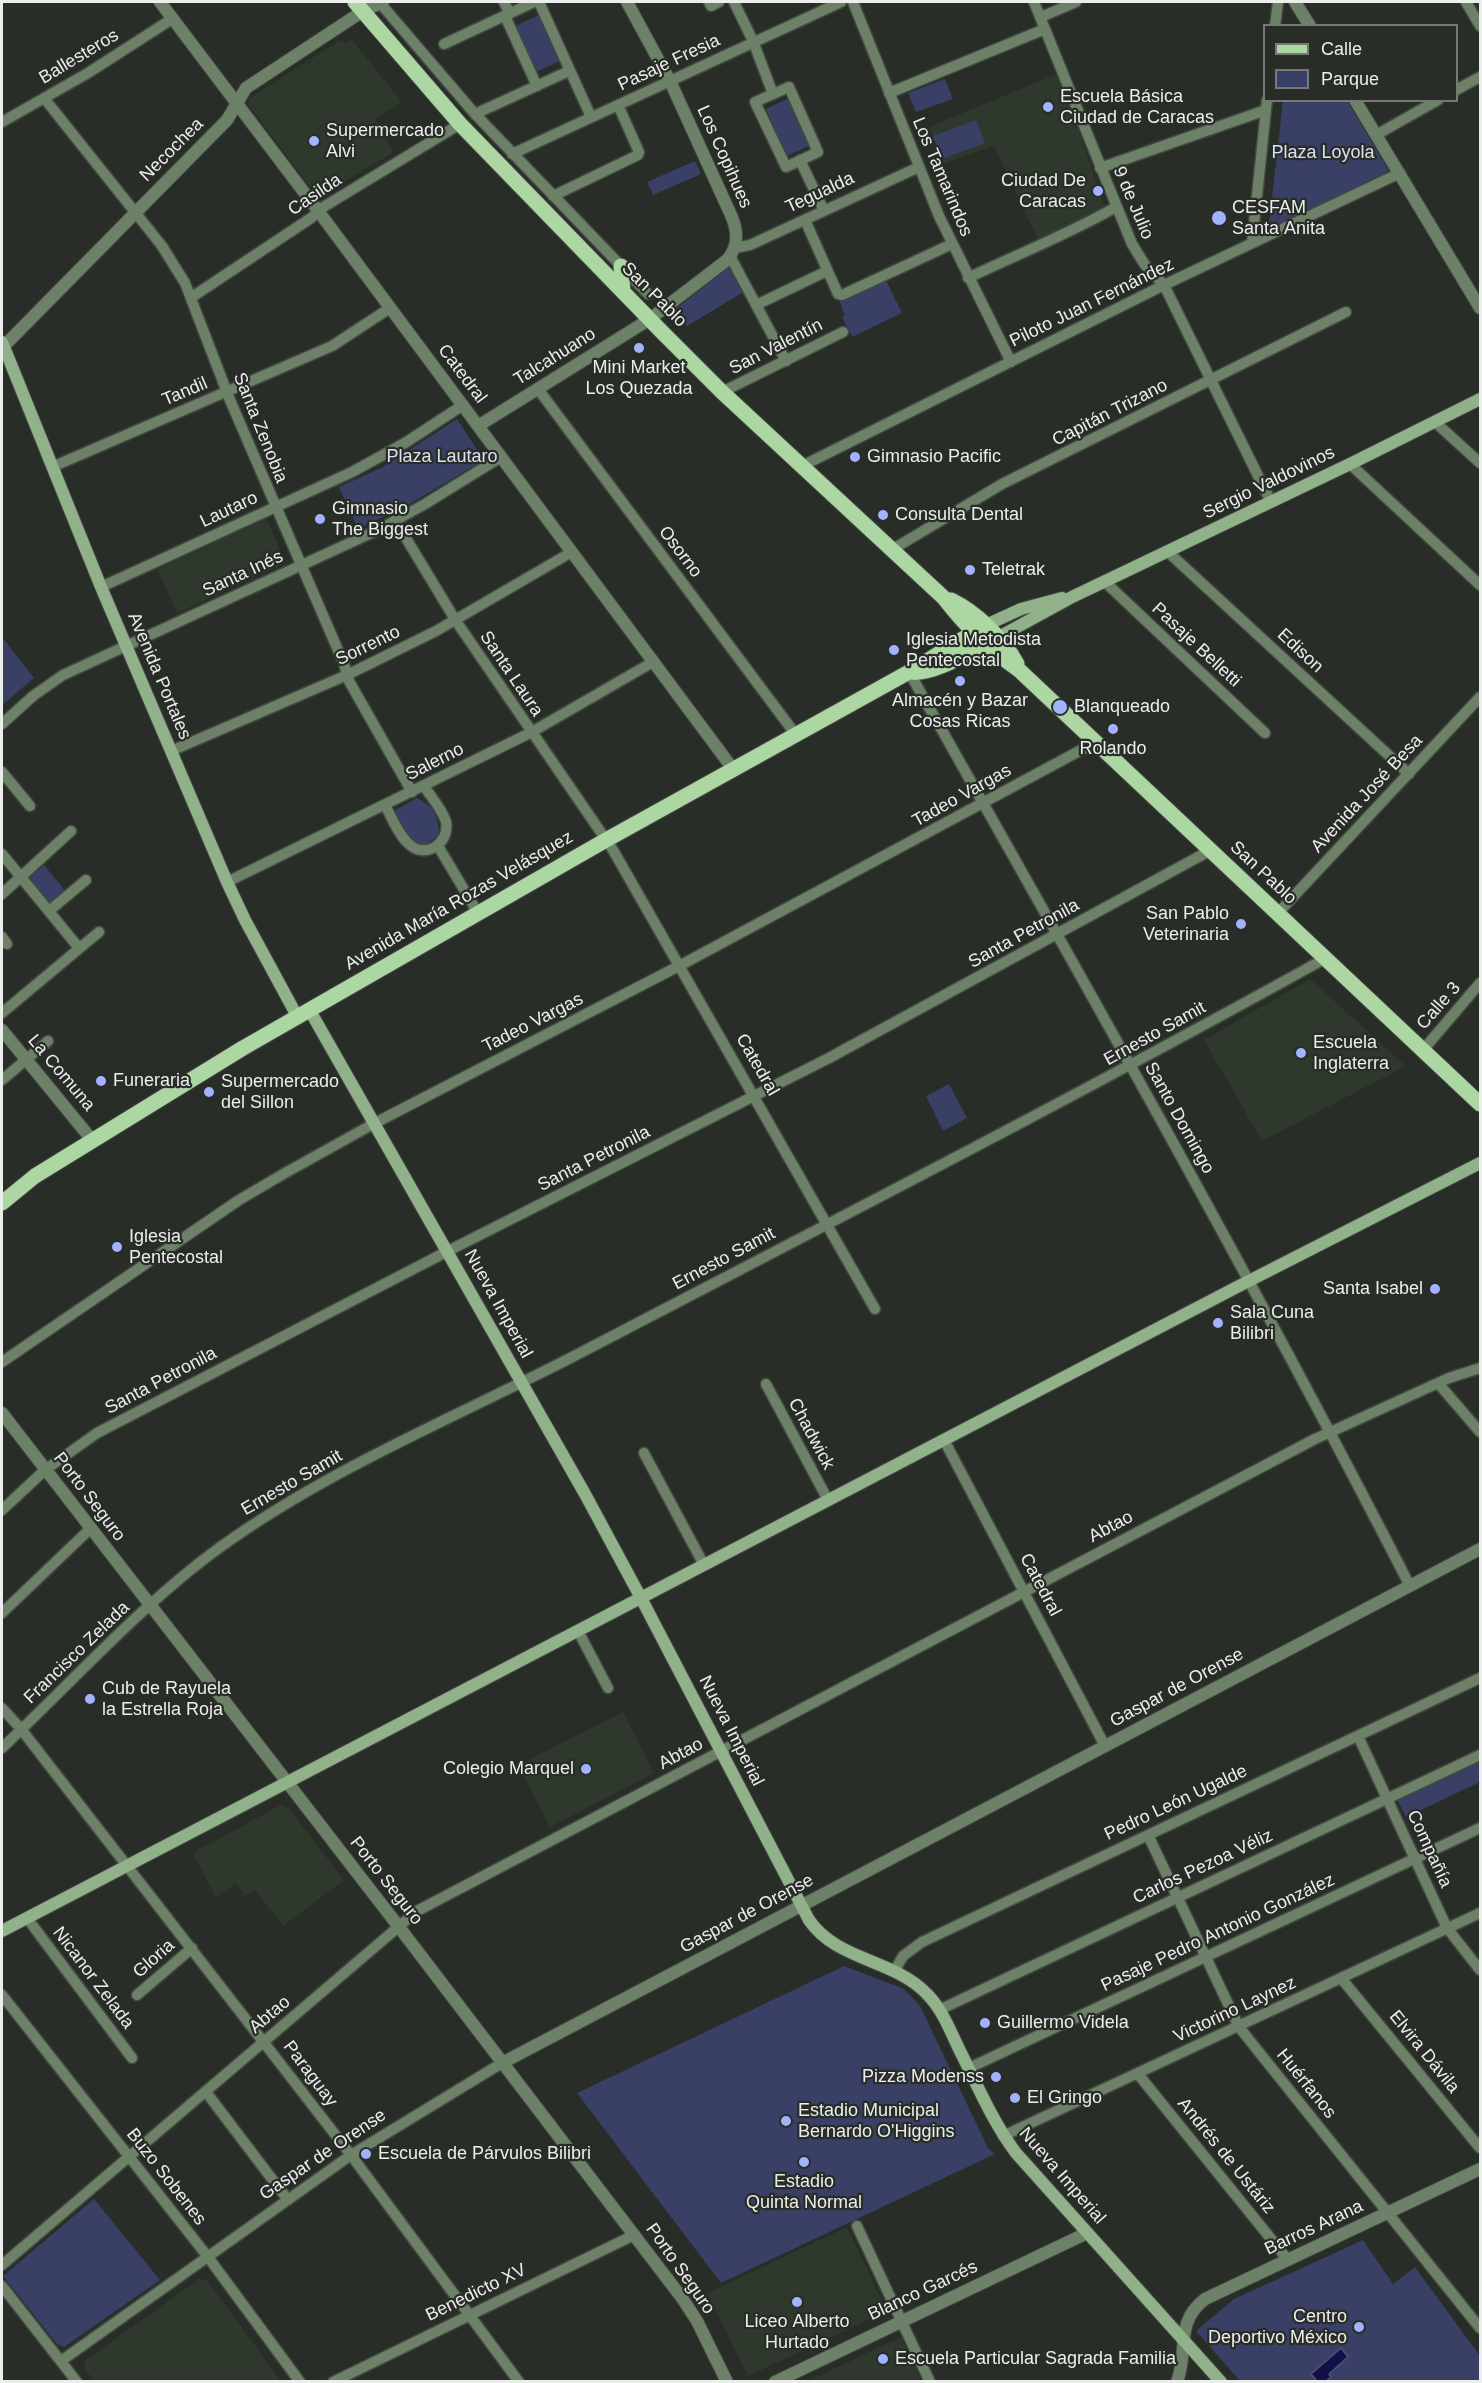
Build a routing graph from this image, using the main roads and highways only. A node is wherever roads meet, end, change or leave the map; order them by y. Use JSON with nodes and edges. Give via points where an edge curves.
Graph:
{"nodes":[{"id":1,"x":359,"y":6,"type":"edge"},
{"id":2,"x":621,"y":266,"type":"road end"},
{"id":3,"x":623,"y":292,"type":"junction"},
{"id":4,"x":2,"y":346,"type":"edge"},
{"id":5,"x":1480,"y":399,"type":"edge"},
{"id":6,"x":1072,"y":597,"type":"junction"},
{"id":7,"x":978,"y":629,"type":"junction"},
{"id":8,"x":991,"y":641,"type":"junction"},
{"id":9,"x":909,"y":672,"type":"junction"},
{"id":10,"x":303,"y":1012,"type":"junction"},
{"id":11,"x":1480,"y":1104,"type":"edge"},
{"id":12,"x":1480,"y":1163,"type":"edge"},
{"id":13,"x":35,"y":1176,"type":"junction"},
{"id":14,"x":2,"y":1191,"type":"edge"},
{"id":15,"x":2,"y":1203,"type":"edge"},
{"id":16,"x":641,"y":1598,"type":"junction"},
{"id":17,"x":2,"y":1931,"type":"edge"},
{"id":18,"x":1221,"y":2382,"type":"edge"}],
"edges":[{"from":1,"to":3,"type":"main road","name":"San Pablo","via":[[460,124]]},
{"from":2,"to":3,"type":"main road"},
{"from":3,"to":7,"type":"main road","name":"San Pablo","via":[[722,392]]},
{"from":4,"to":10,"type":"main road","name":"Avenida Portales","via":[[227,882],[245,920]]},
{"from":5,"to":6,"type":"main road","name":"Sergio Valdovinos"},
{"from":6,"to":7,"type":"main road","name":"Sergio Valdovinos","via":[[1021,609]]},
{"from":6,"to":8,"type":"main road","name":"Sergio Valdovinos"},
{"from":7,"to":8,"type":"main road","name":"San Pablo"},
{"from":7,"to":9,"type":"main road","name":"Avenida María Rozas Velásquez"},
{"from":8,"to":9,"type":"main road","name":"Avenida María Rozas Velásquez","via":[[932,670]]},
{"from":8,"to":11,"type":"main road","name":"San Pablo"},
{"from":9,"to":10,"type":"main road","name":"Avenida María Rozas Velásquez"},
{"from":10,"to":13,"type":"main road","name":"Avenida María Rozas Velásquez"},
{"from":10,"to":16,"type":"main road","name":"Nueva Imperial","via":[[375,1124]]},
{"from":12,"to":16,"type":"main road"},
{"from":13,"to":14,"type":"main road","name":"Avenida María Rozas Velásquez"},
{"from":13,"to":15,"type":"main road","name":"Avenida María Rozas Velásquez"},
{"from":16,"to":17,"type":"main road"},
{"from":16,"to":18,"type":"main road","name":"Nueva Imperial","via":[[813,1926],[828,1940],[895,1970],[921,1988],[939,2010],[1003,2136]]}]}
